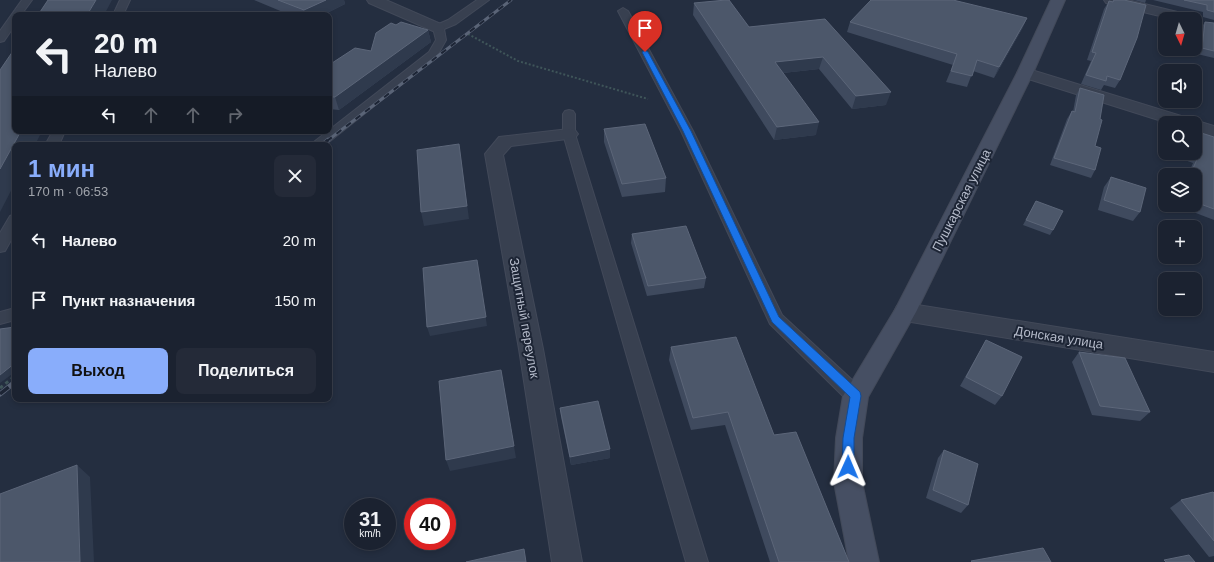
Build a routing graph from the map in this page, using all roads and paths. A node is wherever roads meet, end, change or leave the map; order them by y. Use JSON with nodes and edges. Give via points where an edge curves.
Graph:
{"nodes":[{"id":1,"x":27,"y":0,"type":"edge"},
{"id":2,"x":125,"y":0,"type":"edge"},
{"id":3,"x":374,"y":0,"type":"edge"},
{"id":4,"x":484,"y":0,"type":"edge"},
{"id":5,"x":1058,"y":0,"type":"edge"},
{"id":6,"x":1111,"y":0,"type":"edge"},
{"id":7,"x":623,"y":11,"type":"dead end"},
{"id":8,"x":19,"y":12,"type":"edge"},
{"id":9,"x":119,"y":12,"type":"edge"},
{"id":10,"x":1159,"y":12,"type":"edge"},
{"id":11,"x":12,"y":22,"type":"edge"},
{"id":12,"x":438,"y":28,"type":"junction"},
{"id":13,"x":0,"y":39,"type":"edge"},
{"id":14,"x":1025,"y":73,"type":"junction"},
{"id":15,"x":674,"y":106,"type":"junction"},
{"id":16,"x":1163,"y":116,"type":"edge"},
{"id":17,"x":569,"y":124,"type":"joint"},
{"id":18,"x":1202,"y":128,"type":"edge"},
{"id":19,"x":1214,"y":132,"type":"edge"},
{"id":20,"x":332,"y":133,"type":"edge"},
{"id":21,"x":330,"y":134,"type":"edge"},
{"id":22,"x":320,"y":142,"type":"edge"},
{"id":23,"x":12,"y":225,"type":"edge"},
{"id":24,"x":0,"y":247,"type":"edge"},
{"id":25,"x":905,"y":312,"type":"junction"},
{"id":26,"x":12,"y":315,"type":"edge"},
{"id":27,"x":0,"y":318,"type":"edge"},
{"id":28,"x":1214,"y":362,"type":"edge"},
{"id":29,"x":12,"y":378,"type":"edge"},
{"id":30,"x":0,"y":388,"type":"edge"},
{"id":31,"x":856,"y":396,"type":"junction"},
{"id":32,"x":567,"y":562,"type":"edge"},
{"id":33,"x":696,"y":562,"type":"edge"},
{"id":34,"x":864,"y":562,"type":"edge"}],
"edges":[{"from":1,"to":8,"type":"lane"},
{"from":2,"to":9,"type":"lane"},
{"from":3,"to":12,"type":"street"},
{"from":4,"to":12,"type":"lane","via":[[452,22]]},
{"from":5,"to":14,"type":"street","name":"Пушкарская улица"},
{"from":6,"to":10,"type":"street"},
{"from":7,"to":15,"type":"lane"},
{"from":11,"to":13,"type":"lane"},
{"from":12,"to":15,"type":"path","via":[[468,33],[518,61]]},
{"from":12,"to":20,"type":"lane","via":[[441,40],[434,54]]},
{"from":14,"to":16,"type":"street"},
{"from":14,"to":25,"type":"street","name":"Пушкарская улица"},
{"from":15,"to":31,"type":"lane","via":[[776,319]]},
{"from":17,"to":32,"type":"street","name":"Защитный переулок","via":[[504,141],[494,154],[531,349]]},
{"from":17,"to":33,"type":"lane"},
{"from":18,"to":19,"type":"street"},
{"from":21,"to":22,"type":"lane"},
{"from":23,"to":24,"type":"lane"},
{"from":25,"to":28,"type":"street","name":"Донская улица"},
{"from":25,"to":31,"type":"street","name":"Пушкарская улица"},
{"from":26,"to":27,"type":"lane"},
{"from":29,"to":30,"type":"path"},
{"from":31,"to":34,"type":"street","via":[[849,438],[848,482]]}]}
